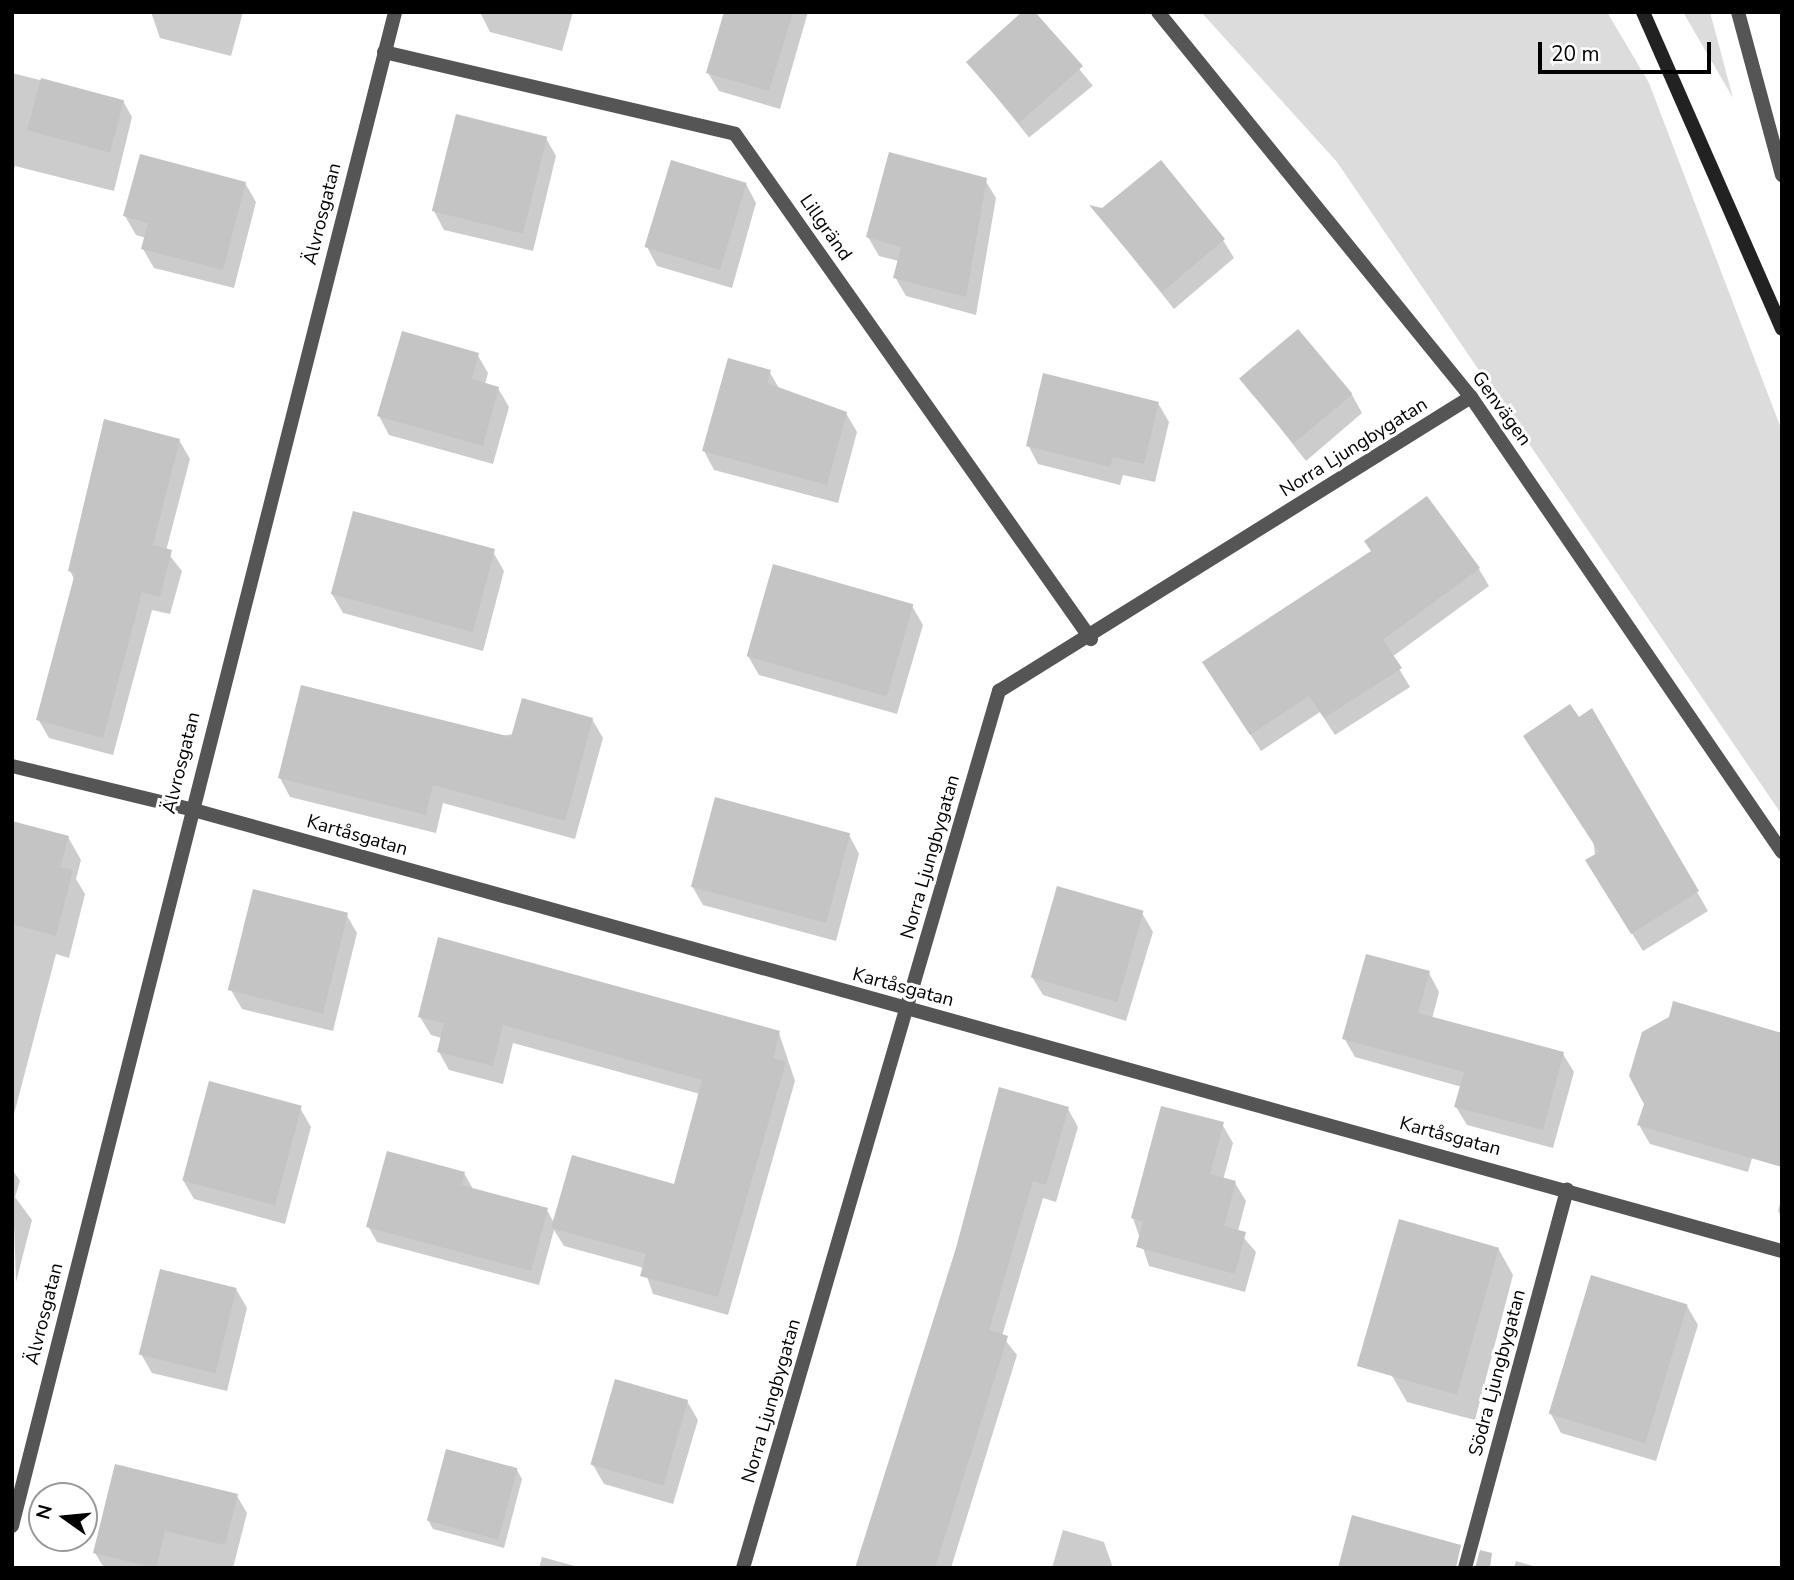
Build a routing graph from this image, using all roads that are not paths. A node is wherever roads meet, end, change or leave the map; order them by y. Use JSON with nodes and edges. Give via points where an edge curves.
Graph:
{"nodes":[{"id":1,"x":395,"y":12,"type":"edge"},
{"id":2,"x":1158,"y":12,"type":"edge"},
{"id":3,"x":1643,"y":12,"type":"edge"},
{"id":4,"x":1738,"y":12,"type":"edge"},
{"id":5,"x":384,"y":52,"type":"junction"},
{"id":6,"x":1782,"y":175,"type":"edge"},
{"id":7,"x":1782,"y":328,"type":"edge"},
{"id":8,"x":1471,"y":397,"type":"junction"},
{"id":9,"x":1091,"y":639,"type":"junction"},
{"id":10,"x":12,"y":766,"type":"edge"},
{"id":11,"x":190,"y":809,"type":"junction"},
{"id":12,"x":1782,"y":852,"type":"edge"},
{"id":13,"x":907,"y":1009,"type":"junction"},
{"id":14,"x":1567,"y":1189,"type":"junction"},
{"id":15,"x":1782,"y":1251,"type":"edge"},
{"id":16,"x":12,"y":1526,"type":"edge"},
{"id":17,"x":743,"y":1568,"type":"edge"},
{"id":18,"x":1465,"y":1568,"type":"edge"}],
"edges":[{"from":1,"to":5,"type":"street","name":"Älvrosgatan"},
{"from":2,"to":8,"type":"street","name":"Genvägen"},
{"from":3,"to":7,"type":"main road"},
{"from":4,"to":6,"type":"street"},
{"from":5,"to":9,"type":"street","name":"Lillgränd","via":[[735,134]]},
{"from":5,"to":11,"type":"street","name":"Älvrosgatan"},
{"from":8,"to":9,"type":"street","name":"Norra Ljungbygatan"},
{"from":8,"to":12,"type":"street","name":"Genvägen"},
{"from":9,"to":13,"type":"street","name":"Norra Ljungbygatan","via":[[999,691]]},
{"from":10,"to":11,"type":"street","name":"Kartåsgatan"},
{"from":11,"to":13,"type":"street","name":"Kartåsgatan"},
{"from":11,"to":16,"type":"street","name":"Älvrosgatan"},
{"from":13,"to":14,"type":"street","name":"Kartåsgatan"},
{"from":13,"to":17,"type":"street","name":"Norra Ljungbygatan"},
{"from":14,"to":15,"type":"street","name":"Kartåsgatan"},
{"from":14,"to":18,"type":"street","name":"Södra Ljungbygatan"}]}
